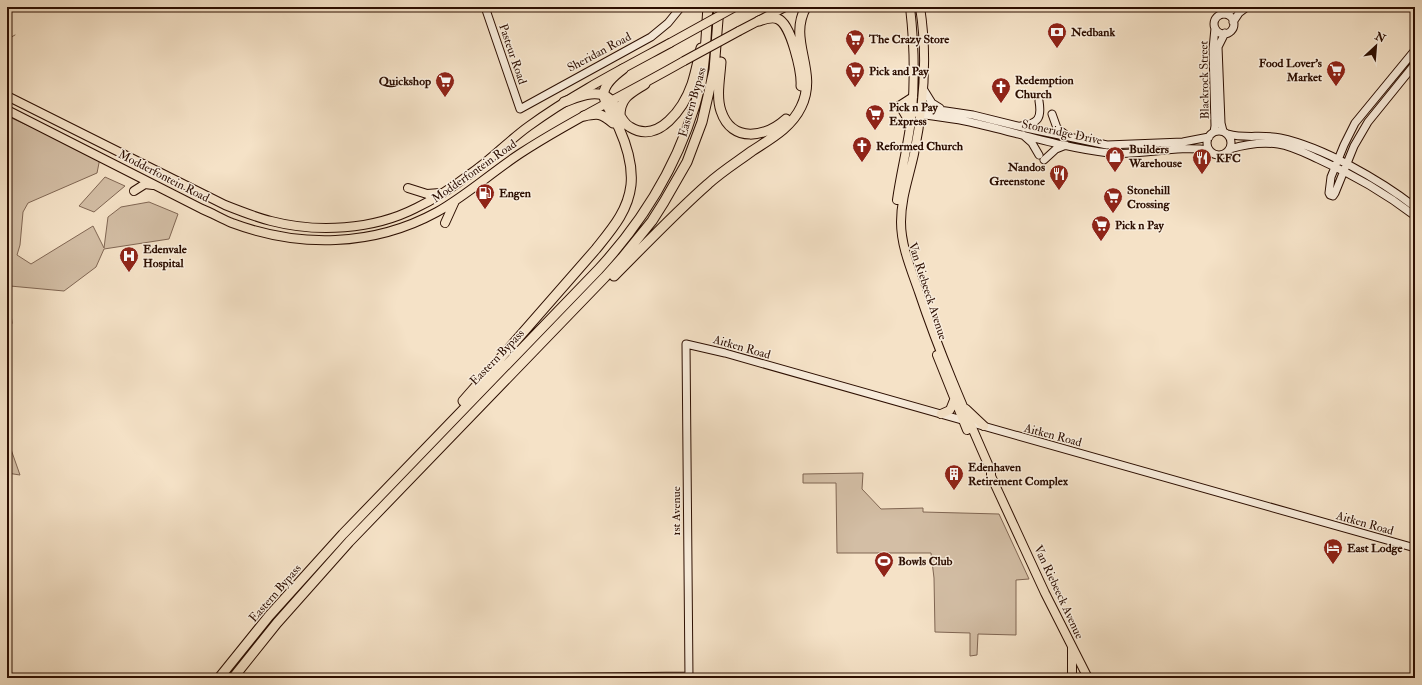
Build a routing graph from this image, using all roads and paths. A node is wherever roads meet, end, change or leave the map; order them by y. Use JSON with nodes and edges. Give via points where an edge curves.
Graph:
{"nodes":[{"id":1,"x":485,"y":7,"type":"edge"},
{"id":2,"x":681,"y":7,"type":"edge"},
{"id":3,"x":707,"y":7,"type":"edge"},
{"id":4,"x":719,"y":7,"type":"edge"},
{"id":5,"x":723,"y":7,"type":"edge"},
{"id":6,"x":735,"y":7,"type":"edge"},
{"id":7,"x":785,"y":7,"type":"edge"},
{"id":8,"x":806,"y":7,"type":"edge"},
{"id":9,"x":910,"y":7,"type":"edge"},
{"id":10,"x":920,"y":7,"type":"edge"},
{"id":11,"x":1237,"y":7,"type":"edge"},
{"id":12,"x":1247,"y":7,"type":"edge"},
{"id":13,"x":1225,"y":14,"type":"junction"},
{"id":14,"x":759,"y":20,"type":"junction"},
{"id":15,"x":1234,"y":22,"type":"junction"},
{"id":16,"x":1215,"y":28,"type":"junction"},
{"id":17,"x":1225,"y":33,"type":"junction"},
{"id":18,"x":1415,"y":50,"type":"edge"},
{"id":19,"x":1415,"y":64,"type":"edge"},
{"id":20,"x":624,"y":69,"type":"junction"},
{"id":21,"x":645,"y":84,"type":"junction"},
{"id":22,"x":924,"y":90,"type":"junction"},
{"id":23,"x":7,"y":96,"type":"edge"},
{"id":24,"x":913,"y":97,"type":"junction"},
{"id":25,"x":607,"y":100,"type":"junction"},
{"id":26,"x":564,"y":102,"type":"junction"},
{"id":27,"x":1039,"y":102,"type":"dead end"},
{"id":28,"x":520,"y":109,"type":"joint"},
{"id":29,"x":907,"y":109,"type":"junction"},
{"id":30,"x":7,"y":110,"type":"edge"},
{"id":31,"x":921,"y":111,"type":"junction"},
{"id":32,"x":945,"y":111,"type":"junction"},
{"id":33,"x":1052,"y":114,"type":"dead end"},
{"id":34,"x":584,"y":116,"type":"junction"},
{"id":35,"x":620,"y":116,"type":"junction"},
{"id":36,"x":1019,"y":126,"type":"junction"},
{"id":37,"x":618,"y":128,"type":"junction"},
{"id":38,"x":1226,"y":132,"type":"junction"},
{"id":39,"x":1211,"y":134,"type":"junction"},
{"id":40,"x":1023,"y":135,"type":"junction"},
{"id":41,"x":1069,"y":141,"type":"junction"},
{"id":42,"x":1230,"y":149,"type":"junction"},
{"id":43,"x":1209,"y":150,"type":"junction"},
{"id":44,"x":1325,"y":162,"type":"junction"},
{"id":45,"x":1337,"y":163,"type":"junction"},
{"id":46,"x":1345,"y":167,"type":"junction"},
{"id":47,"x":1331,"y":177,"type":"junction"},
{"id":48,"x":154,"y":185,"type":"junction"},
{"id":49,"x":408,"y":188,"type":"dead end"},
{"id":50,"x":134,"y":191,"type":"dead end"},
{"id":51,"x":444,"y":192,"type":"junction"},
{"id":52,"x":456,"y":200,"type":"junction"},
{"id":53,"x":1415,"y":207,"type":"edge"},
{"id":54,"x":1415,"y":216,"type":"edge"},
{"id":55,"x":445,"y":223,"type":"dead end"},
{"id":56,"x":916,"y":292,"type":"junction"},
{"id":57,"x":686,"y":344,"type":"joint"},
{"id":58,"x":522,"y":363,"type":"junction"},
{"id":59,"x":954,"y":400,"type":"junction"},
{"id":60,"x":963,"y":405,"type":"junction"},
{"id":61,"x":941,"y":414,"type":"junction"},
{"id":62,"x":966,"y":422,"type":"junction"},
{"id":63,"x":984,"y":426,"type":"junction"},
{"id":64,"x":401,"y":473,"type":"junction"},
{"id":65,"x":1415,"y":548,"type":"edge"},
{"id":66,"x":1072,"y":644,"type":"junction"},
{"id":67,"x":689,"y":677,"type":"edge"},
{"id":68,"x":219,"y":678,"type":"edge"},
{"id":69,"x":233,"y":678,"type":"edge"},
{"id":70,"x":506,"y":678,"type":"edge"},
{"id":71,"x":1072,"y":678,"type":"edge"},
{"id":72,"x":1088,"y":678,"type":"edge"}],
"edges":[{"from":1,"to":28,"type":"street","name":"Pasteur Road"},
{"from":2,"to":28,"type":"street","name":"Sheridan Road","via":[[668,23],[650,37]]},
{"from":3,"to":35,"type":"highway","via":[[692,85],[675,114],[661,127],[646,132],[630,128]]},
{"from":3,"to":64,"type":"highway","name":"Eastern Bypass","via":[[701,82],[691,117],[656,196],[615,251]]},
{"from":4,"to":58,"type":"highway","name":"Eastern Bypass","via":[[714,70],[702,122],[687,162],[638,240]]},
{"from":5,"to":14,"type":"highway","via":[[720,107],[728,124],[744,134],[760,133],[778,126],[793,109],[801,91],[799,66],[786,27],[775,18]]},
{"from":6,"to":20,"type":"main road","name":"Modderfontein Road","bridge":true},
{"from":7,"to":14,"type":"main road","name":"Modderfontein Road"},
{"from":8,"to":58,"type":"highway","via":[[798,31],[807,87],[796,116],[780,132],[729,167],[694,196]]},
{"from":9,"to":24,"type":"main road","via":[[913,33]]},
{"from":10,"to":22,"type":"main road","name":"Van Riebeeck Avenue","via":[[924,41]]},
{"from":11,"to":13,"type":"street"},
{"from":12,"to":15,"type":"street","via":[[1239,13]]},
{"from":13,"to":15,"type":"street"},
{"from":13,"to":16,"type":"street","via":[[1216,19]]},
{"from":14,"to":21,"type":"main road","name":"Modderfontein Road","bridge":true},
{"from":15,"to":17,"type":"street","via":[[1231,30]]},
{"from":16,"to":17,"type":"street"},
{"from":16,"to":39,"type":"street","name":"Blackrock Street","via":[[1215,126]]},
{"from":17,"to":38,"type":"street","name":"Blackrock Street","via":[[1218,47],[1221,123]]},
{"from":18,"to":45,"type":"street","via":[[1361,115],[1350,131]]},
{"from":19,"to":46,"type":"street","via":[[1368,122]]},
{"from":20,"to":25,"type":"highway","via":[[609,81],[605,90]]},
{"from":20,"to":26,"type":"main road","name":"Modderfontein Road"},
{"from":21,"to":25,"type":"main road","name":"Modderfontein Road"},
{"from":21,"to":35,"type":"highway","via":[[624,99],[620,106]]},
{"from":22,"to":31,"type":"main road","name":"Van Riebeeck Avenue"},
{"from":22,"to":32,"type":"street","via":[[932,104]]},
{"from":23,"to":51,"type":"main road","name":"Modderfontein Road","via":[[225,205],[272,222],[320,228],[367,224],[409,211]]},
{"from":24,"to":29,"type":"main road"},
{"from":24,"to":29,"type":"main road"},
{"from":25,"to":26,"type":"highway","via":[[588,94]]},
{"from":25,"to":34,"type":"main road","name":"Modderfontein Road"},
{"from":25,"to":35,"type":"highway"},
{"from":25,"to":37,"type":"highway"},
{"from":26,"to":51,"type":"main road","name":"Modderfontein Road"},
{"from":27,"to":36,"type":"street","via":[[1041,112],[1037,120]]},
{"from":29,"to":31,"type":"street","name":"Stoneridge Drive"},
{"from":29,"to":56,"type":"main road","name":"Van Riebeeck Avenue","via":[[910,123],[896,213],[898,238]]},
{"from":30,"to":48,"type":"main road","name":"Modderfontein Road"},
{"from":31,"to":32,"type":"street","name":"Stoneridge Drive"},
{"from":31,"to":40,"type":"street","name":"Stoneridge Drive"},
{"from":31,"to":56,"type":"main road","name":"Van Riebeeck Avenue","via":[[914,154],[902,199],[901,222],[903,244]]},
{"from":32,"to":36,"type":"street","name":"Stoneridge Drive"},
{"from":33,"to":41,"type":"street","via":[[1057,128]]},
{"from":34,"to":37,"type":"highway","via":[[603,115]]},
{"from":34,"to":52,"type":"main road","name":"Modderfontein Road","via":[[519,154]]},
{"from":36,"to":41,"type":"street","name":"Stoneridge Drive"},
{"from":37,"to":64,"type":"highway","via":[[631,165],[631,185],[627,202],[612,230]]},
{"from":38,"to":39,"type":"street"},
{"from":38,"to":42,"type":"street","via":[[1232,141]]},
{"from":38,"to":45,"type":"street","via":[[1240,137],[1272,136],[1285,139],[1306,146]]},
{"from":39,"to":41,"type":"street","name":"Stoneridge Drive","via":[[1183,142],[1107,145]]},
{"from":39,"to":43,"type":"street","via":[[1207,143]]},
{"from":40,"to":41,"type":"street","name":"Stoneridge Drive"},
{"from":40,"to":41,"type":"street","via":[[1032,143],[1041,158]]},
{"from":41,"to":43,"type":"street","name":"Stoneridge Drive","via":[[1102,152],[1121,154],[1195,148]]},
{"from":42,"to":43,"type":"street","via":[[1220,155]]},
{"from":42,"to":44,"type":"street","via":[[1249,144],[1277,144]]},
{"from":44,"to":45,"type":"street"},
{"from":44,"to":47,"type":"street"},
{"from":45,"to":46,"type":"street"},
{"from":45,"to":47,"type":"street"},
{"from":46,"to":47,"type":"street","via":[[1334,195],[1331,196]]},
{"from":46,"to":53,"type":"street","via":[[1392,191]]},
{"from":46,"to":54,"type":"street"},
{"from":48,"to":50,"type":"main road","via":[[144,184]]},
{"from":48,"to":52,"type":"main road","name":"Modderfontein Road","via":[[231,222],[252,229],[297,239],[329,241],[396,230],[414,224]]},
{"from":49,"to":51,"type":"main road","via":[[427,194]]},
{"from":52,"to":55,"type":"main road"},
{"from":56,"to":59,"type":"main road","name":"Van Riebeeck Avenue","via":[[924,323]]},
{"from":56,"to":60,"type":"main road","name":"Van Riebeeck Avenue"},
{"from":57,"to":61,"type":"street","name":"Aitken Road"},
{"from":57,"to":67,"type":"street","name":"1st Avenue"},
{"from":58,"to":69,"type":"highway","name":"Eastern Bypass","via":[[349,542],[277,623]]},
{"from":59,"to":61,"type":"main road","via":[[950,410]]},
{"from":59,"to":62,"type":"main road","name":"Van Riebeeck Avenue"},
{"from":60,"to":62,"type":"main road","name":"Van Riebeeck Avenue"},
{"from":60,"to":63,"type":"main road"},
{"from":61,"to":62,"type":"street","name":"Aitken Road"},
{"from":62,"to":63,"type":"street","name":"Aitken Road"},
{"from":62,"to":66,"type":"main road","name":"Van Riebeeck Avenue","via":[[985,468]]},
{"from":63,"to":65,"type":"street","name":"Aitken Road"},
{"from":64,"to":68,"type":"highway","name":"Eastern Bypass","via":[[269,616]]},
{"from":66,"to":71,"type":"main road","name":"Van Riebeeck Avenue"},
{"from":66,"to":72,"type":"main road"},
{"from":67,"to":70,"type":"street"}]}
